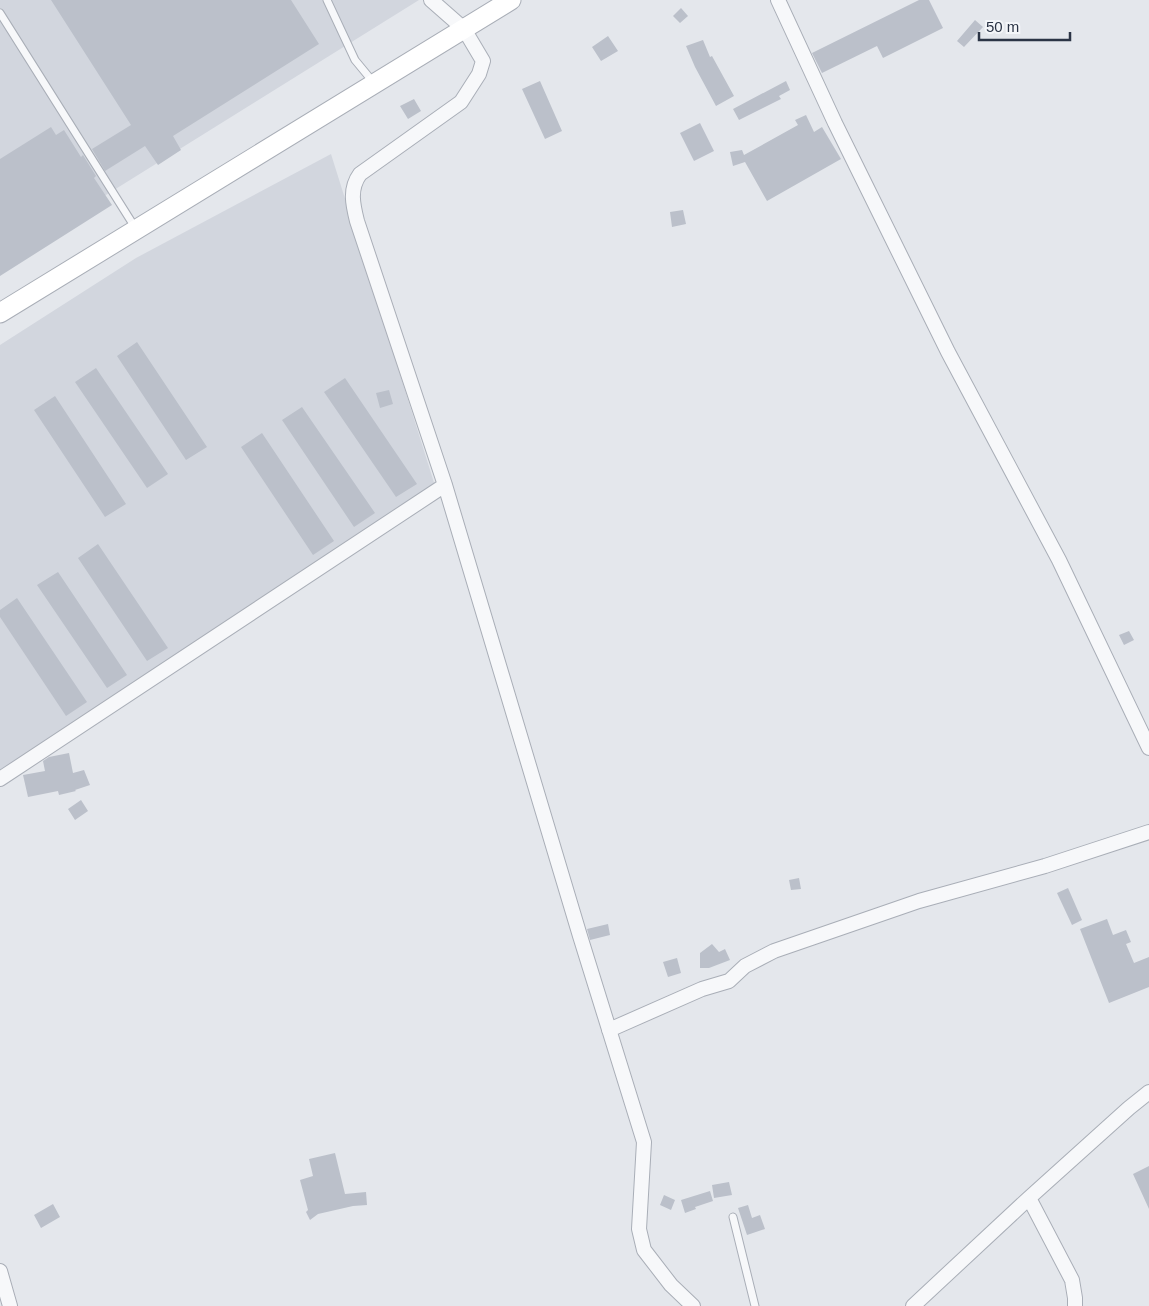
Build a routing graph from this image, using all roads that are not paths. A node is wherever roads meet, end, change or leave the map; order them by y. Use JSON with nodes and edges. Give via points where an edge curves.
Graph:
{"nodes":[{"id":1,"x":327,"y":0,"type":"edge"},
{"id":2,"x":431,"y":0,"type":"edge"},
{"id":3,"x":510,"y":0,"type":"edge"},
{"id":4,"x":778,"y":0,"type":"edge"},
{"id":5,"x":0,"y":14,"type":"edge"},
{"id":6,"x":464,"y":29,"type":"junction"},
{"id":7,"x":374,"y":83,"type":"junction"},
{"id":8,"x":136,"y":230,"type":"junction"},
{"id":9,"x":0,"y":313,"type":"edge"},
{"id":10,"x":445,"y":485,"type":"junction"},
{"id":11,"x":1149,"y":748,"type":"edge"},
{"id":12,"x":0,"y":779,"type":"edge"},
{"id":13,"x":1149,"y":832,"type":"edge"},
{"id":14,"x":609,"y":1030,"type":"junction"},
{"id":15,"x":1149,"y":1092,"type":"edge"},
{"id":16,"x":1029,"y":1198,"type":"junction"},
{"id":17,"x":733,"y":1217,"type":"dead end"},
{"id":18,"x":0,"y":1271,"type":"edge"},
{"id":19,"x":10,"y":1306,"type":"edge"},
{"id":20,"x":693,"y":1306,"type":"edge"},
{"id":21,"x":755,"y":1306,"type":"edge"},
{"id":22,"x":912,"y":1306,"type":"edge"},
{"id":23,"x":1074,"y":1306,"type":"edge"}],
"edges":[{"from":1,"to":7,"type":"lane","via":[[355,60]]},
{"from":2,"to":6,"type":"street"},
{"from":3,"to":6,"type":"street"},
{"from":4,"to":11,"type":"street","via":[[865,184],[1059,560]]},
{"from":5,"to":8,"type":"lane"},
{"from":6,"to":7,"type":"street"},
{"from":6,"to":10,"type":"street","via":[[483,61],[479,74],[461,102],[369,166],[355,181],[353,192],[357,221]]},
{"from":7,"to":8,"type":"street"},
{"from":8,"to":9,"type":"street"},
{"from":10,"to":12,"type":"street"},
{"from":10,"to":14,"type":"street"},
{"from":13,"to":14,"type":"street","via":[[1045,866],[919,901],[774,951],[745,966],[729,981],[702,989]]},
{"from":14,"to":20,"type":"street","via":[[644,1142],[639,1229],[644,1250]]},
{"from":15,"to":16,"type":"street"},
{"from":16,"to":22,"type":"street"},
{"from":16,"to":23,"type":"street","via":[[1072,1280]]},
{"from":17,"to":21,"type":"lane"},
{"from":18,"to":19,"type":"street"}]}
